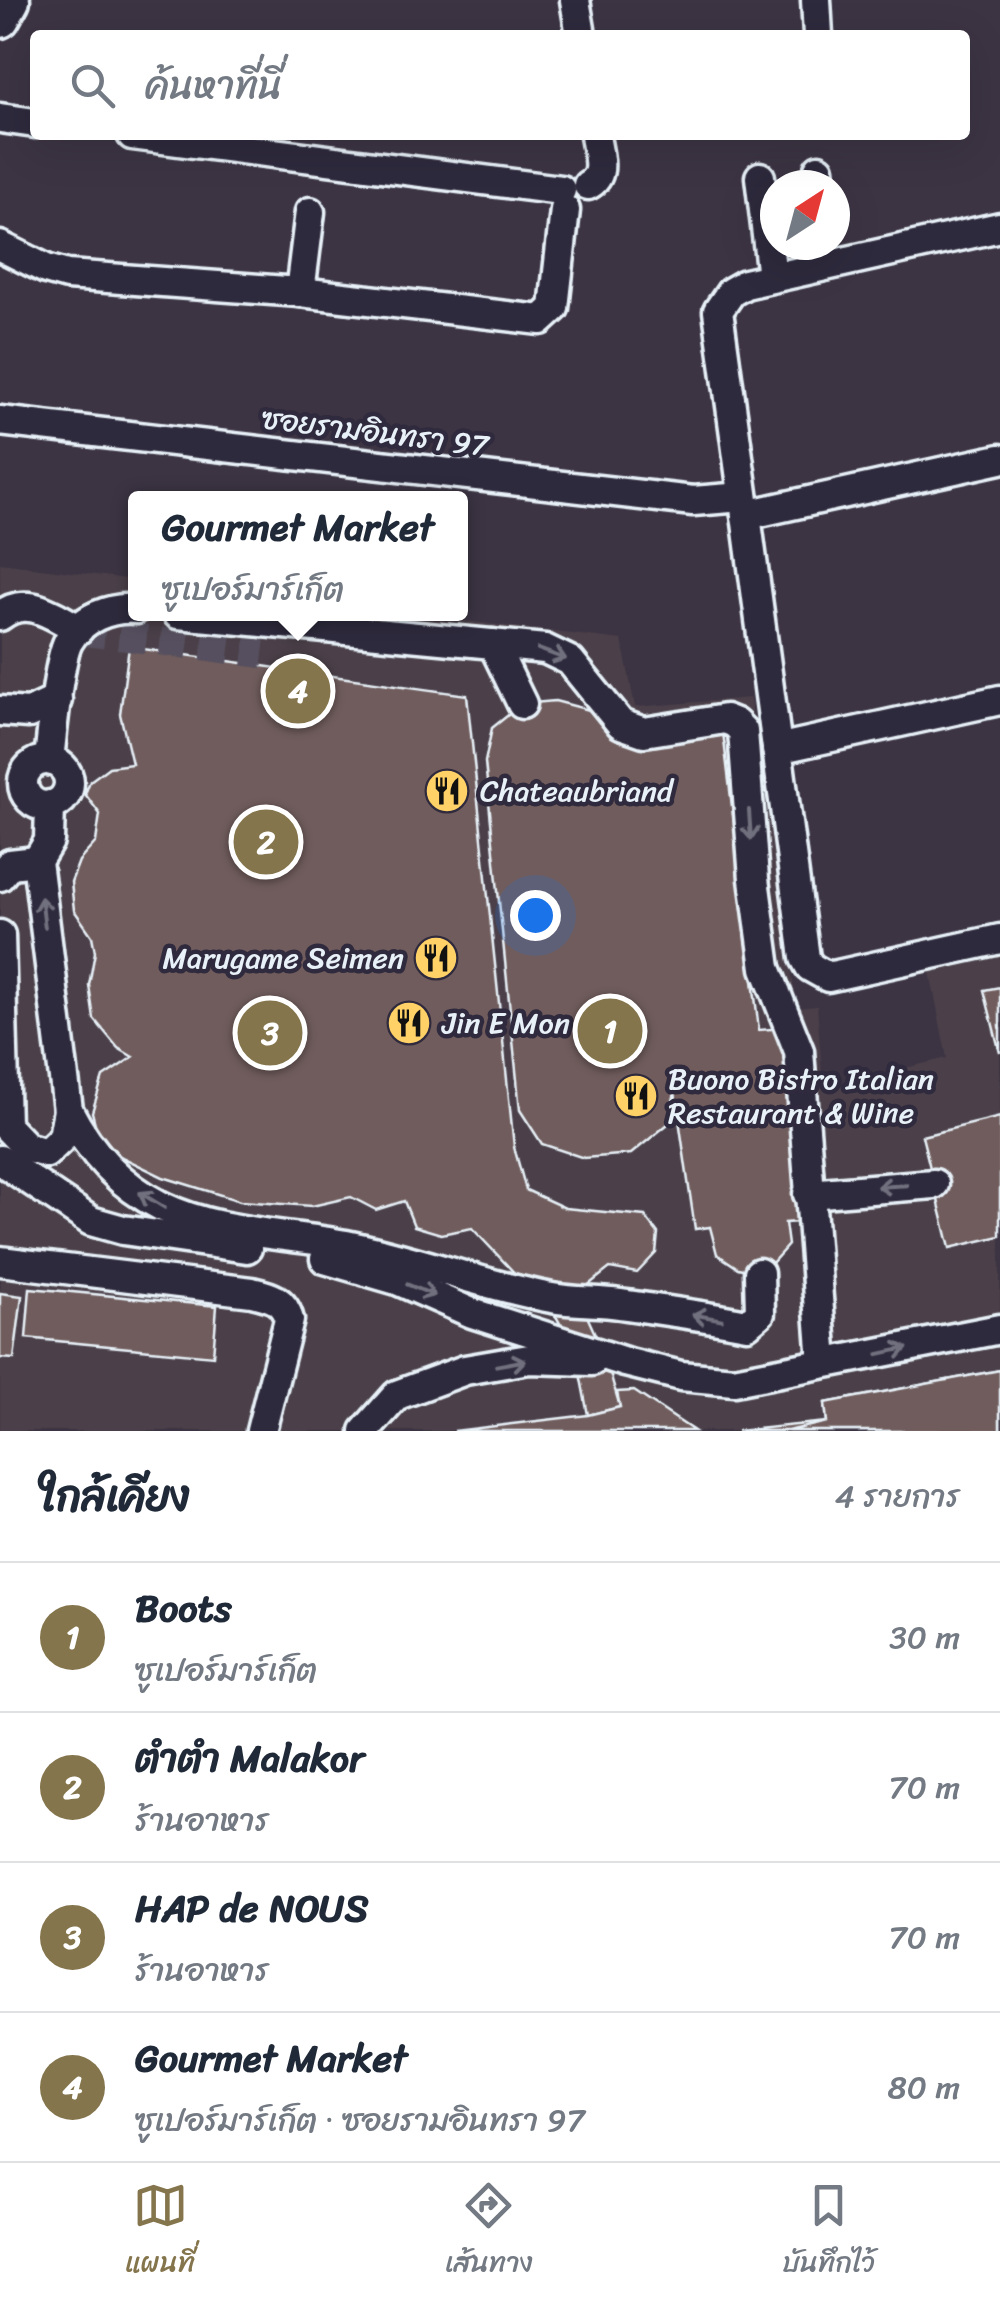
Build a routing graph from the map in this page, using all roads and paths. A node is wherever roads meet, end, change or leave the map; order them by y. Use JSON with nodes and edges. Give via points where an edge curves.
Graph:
{"nodes":[{"id":1,"x":10,"y":0,"type":"edge"},
{"id":2,"x":575,"y":0,"type":"edge"},
{"id":3,"x":816,"y":0,"type":"edge"},
{"id":4,"x":0,"y":18,"type":"edge"},
{"id":5,"x":581,"y":30,"type":"edge"},
{"id":6,"x":818,"y":30,"type":"edge"},
{"id":7,"x":0,"y":118,"type":"edge"},
{"id":8,"x":30,"y":121,"type":"edge"},
{"id":9,"x":169,"y":140,"type":"edge"},
{"id":10,"x":596,"y":140,"type":"edge"},
{"id":11,"x":571,"y":195,"type":"junction"},
{"id":12,"x":310,"y":212,"type":"dead end"},
{"id":13,"x":1000,"y":227,"type":"edge"},
{"id":14,"x":0,"y":246,"type":"edge"},
{"id":15,"x":850,"y":252,"type":"edge"},
{"id":16,"x":770,"y":260,"type":"edge"},
{"id":17,"x":816,"y":260,"type":"edge"},
{"id":18,"x":772,"y":277,"type":"junction"},
{"id":19,"x":300,"y":292,"type":"junction"},
{"id":20,"x":0,"y":421,"type":"edge"},
{"id":21,"x":1000,"y":459,"type":"edge"},
{"id":22,"x":745,"y":506,"type":"junction"},
{"id":23,"x":128,"y":611,"type":"edge"},
{"id":24,"x":0,"y":616,"type":"edge"},
{"id":25,"x":252,"y":621,"type":"tunnel mouth"},
{"id":26,"x":79,"y":629,"type":"junction"},
{"id":27,"x":493,"y":644,"type":"junction"},
{"id":28,"x":58,"y":700,"type":"junction"},
{"id":29,"x":1000,"y":700,"type":"edge"},
{"id":30,"x":522,"y":704,"type":"dead end"},
{"id":31,"x":0,"y":711,"type":"edge"},
{"id":32,"x":777,"y":748,"type":"junction"},
{"id":33,"x":30,"y":782,"type":"edge"},
{"id":34,"x":0,"y":801,"type":"edge"},
{"id":35,"x":37,"y":861,"type":"junction"},
{"id":36,"x":0,"y":876,"type":"edge"},
{"id":37,"x":0,"y":936,"type":"edge"},
{"id":38,"x":1000,"y":939,"type":"edge"},
{"id":39,"x":68,"y":1110,"type":"junction"},
{"id":40,"x":0,"y":1160,"type":"edge"},
{"id":41,"x":934,"y":1184,"type":"dead end"},
{"id":42,"x":808,"y":1194,"type":"junction"},
{"id":43,"x":0,"y":1261,"type":"edge"},
{"id":44,"x":759,"y":1273,"type":"dead end"},
{"id":45,"x":1000,"y":1329,"type":"edge"},
{"id":46,"x":625,"y":1362,"type":"junction"},
{"id":47,"x":823,"y":1362,"type":"junction"},
{"id":48,"x":261,"y":1431,"type":"edge"},
{"id":49,"x":365,"y":1431,"type":"edge"}],
"edges":[{"from":1,"to":4,"type":"main road"},
{"from":2,"to":5,"type":"street"},
{"from":3,"to":6,"type":"street"},
{"from":7,"to":8,"type":"street"},
{"from":9,"to":11,"type":"street"},
{"from":10,"to":11,"type":"street","via":[[597,180]]},
{"from":11,"to":19,"type":"street","via":[[554,308],[542,320]]},
{"from":12,"to":19,"type":"street"},
{"from":13,"to":15,"type":"street"},
{"from":14,"to":19,"type":"street","via":[[67,275]]},
{"from":16,"to":18,"type":"street"},
{"from":17,"to":18,"type":"street"},
{"from":18,"to":22,"type":"street","via":[[731,292],[718,311]]},
{"from":20,"to":22,"type":"street","name":"ซอยรามอินทรา 97"},
{"from":21,"to":22,"type":"street","name":"ซอยรามอินทรา 97"},
{"from":22,"to":32,"type":"street"},
{"from":23,"to":26,"type":"street","via":[[106,612]]},
{"from":24,"to":26,"type":"street","via":[[28,605]]},
{"from":25,"to":27,"type":"street"},
{"from":26,"to":28,"type":"street","via":[[66,646]]},
{"from":27,"to":30,"type":"street"},
{"from":27,"to":42,"type":"street","one_way":true,"via":[[559,653],[621,724],[638,732],[725,718],[740,726],[748,880],[766,968],[799,1051]]},
{"from":28,"to":31,"type":"street","via":[[22,714]]},
{"from":28,"to":33,"type":"street"},
{"from":29,"to":32,"type":"street"},
{"from":32,"to":38,"type":"street","via":[[810,967],[828,977]]},
{"from":33,"to":34,"type":"street"},
{"from":33,"to":35,"type":"street","via":[[48,841]]},
{"from":35,"to":36,"type":"street","via":[[7,865]]},
{"from":39,"to":35,"type":"street","one_way":true},
{"from":37,"to":39,"type":"street","via":[[6,1125],[26,1147],[46,1153],[63,1136]]},
{"from":44,"to":39,"type":"street","one_way":true,"via":[[760,1313],[747,1324],[557,1299],[346,1245],[222,1226],[157,1204],[118,1177]]},
{"from":40,"to":46,"type":"street","one_way":true,"via":[[90,1220],[342,1263]]},
{"from":41,"to":42,"type":"street","one_way":true},
{"from":42,"to":47,"type":"street"},
{"from":43,"to":48,"type":"street","via":[[273,1297],[289,1320]]},
{"from":47,"to":45,"type":"street","one_way":true},
{"from":46,"to":47,"type":"street","via":[[734,1381]]},
{"from":49,"to":46,"type":"street","one_way":true,"via":[[397,1395],[466,1370],[529,1360]]}]}
